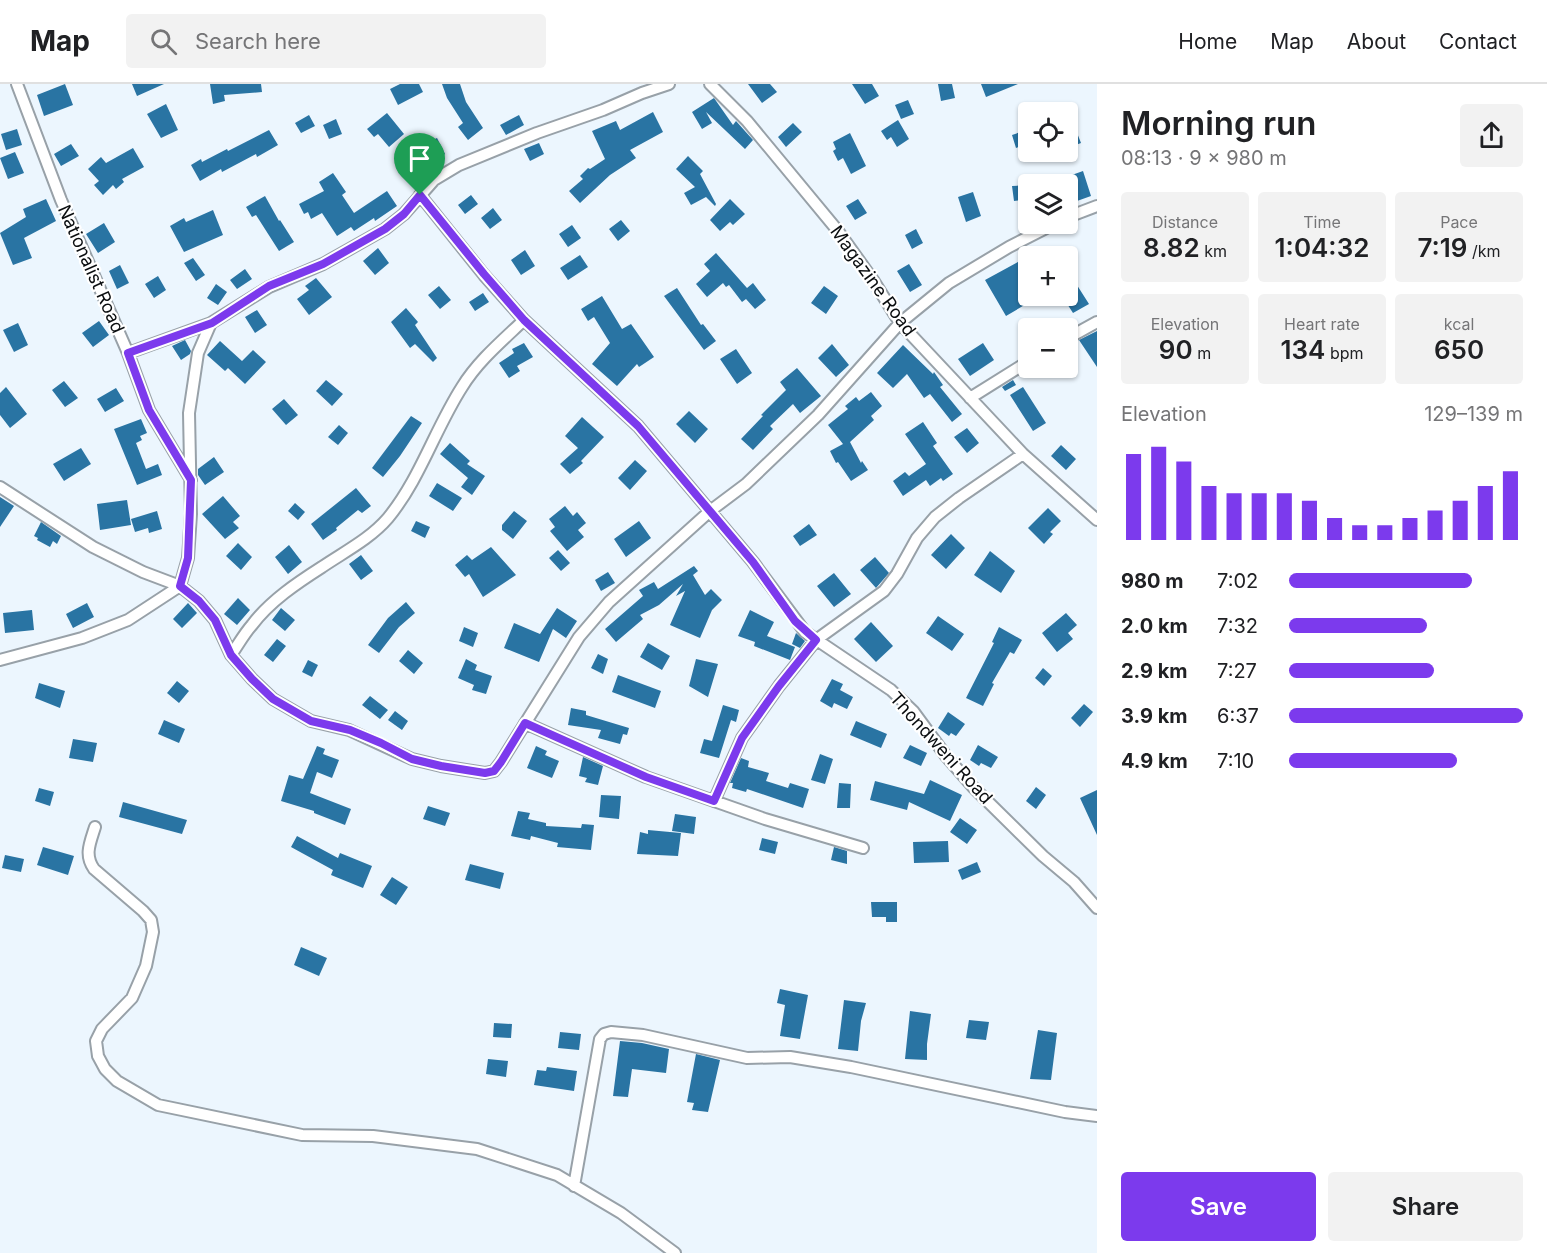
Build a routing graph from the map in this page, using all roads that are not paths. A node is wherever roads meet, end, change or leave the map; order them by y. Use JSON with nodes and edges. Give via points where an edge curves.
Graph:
{"nodes":[{"id":1,"x":17,"y":84,"type":"edge"},
{"id":2,"x":669,"y":84,"type":"edge"},
{"id":3,"x":710,"y":84,"type":"edge"},
{"id":4,"x":420,"y":195,"type":"junction"},
{"id":5,"x":1097,"y":206,"type":"edge"},
{"id":6,"x":1078,"y":214,"type":"edge"},
{"id":7,"x":1034,"y":234,"type":"edge"},
{"id":8,"x":524,"y":320,"type":"junction"},
{"id":9,"x":1097,"y":322,"type":"edge"},
{"id":10,"x":212,"y":323,"type":"junction"},
{"id":11,"x":900,"y":323,"type":"junction"},
{"id":12,"x":1078,"y":332,"type":"edge"},
{"id":13,"x":128,"y":353,"type":"junction"},
{"id":14,"x":1018,"y":368,"type":"edge"},
{"id":15,"x":970,"y":398,"type":"junction"},
{"id":16,"x":1023,"y":454,"type":"junction"},
{"id":17,"x":191,"y":480,"type":"junction"},
{"id":18,"x":0,"y":487,"type":"edge"},
{"id":19,"x":710,"y":511,"type":"junction"},
{"id":20,"x":1097,"y":520,"type":"edge"},
{"id":21,"x":180,"y":586,"type":"junction"},
{"id":22,"x":816,"y":640,"type":"junction"},
{"id":23,"x":231,"y":655,"type":"junction"},
{"id":24,"x":0,"y":660,"type":"edge"},
{"id":25,"x":525,"y":723,"type":"junction"},
{"id":26,"x":714,"y":801,"type":"junction"},
{"id":27,"x":95,"y":827,"type":"dead end"},
{"id":28,"x":863,"y":848,"type":"dead end"},
{"id":29,"x":1097,"y":908,"type":"edge"},
{"id":30,"x":1097,"y":1116,"type":"edge"},
{"id":31,"x":574,"y":1186,"type":"junction"},
{"id":32,"x":675,"y":1253,"type":"edge"}],
"edges":[{"from":1,"to":13,"type":"street","name":"Nationalist Road","via":[[61,200]]},
{"from":2,"to":4,"type":"street","via":[[459,165],[434,180]]},
{"from":3,"to":11,"type":"street","name":"Magazine Road","via":[[747,121],[838,231]]},
{"from":4,"to":8,"type":"street","name":"Thondweni Road"},
{"from":4,"to":10,"type":"street","via":[[385,229],[323,264],[269,286]]},
{"from":5,"to":6,"type":"street"},
{"from":7,"to":11,"type":"street","via":[[949,283]]},
{"from":8,"to":19,"type":"street","name":"Thondweni Road","via":[[638,426]]},
{"from":8,"to":23,"type":"street","via":[[463,385],[409,489],[386,520],[274,602],[252,624]]},
{"from":9,"to":12,"type":"street"},
{"from":10,"to":13,"type":"street"},
{"from":10,"to":17,"type":"street","via":[[198,353],[189,413]]},
{"from":11,"to":15,"type":"street","name":"Magazine Road"},
{"from":11,"to":19,"type":"street","via":[[818,415],[746,484]]},
{"from":13,"to":17,"type":"street","name":"Nationalist Road","via":[[149,410]]},
{"from":14,"to":15,"type":"street"},
{"from":15,"to":16,"type":"street","name":"Magazine Road"},
{"from":16,"to":20,"type":"street","name":"Magazine Road"},
{"from":16,"to":22,"type":"street","via":[[935,517],[884,591]]},
{"from":17,"to":21,"type":"street","via":[[188,558]]},
{"from":18,"to":21,"type":"street","via":[[93,547]]},
{"from":19,"to":22,"type":"street","name":"Thondweni Road","via":[[795,621]]},
{"from":19,"to":25,"type":"street","via":[[609,602],[579,637]]},
{"from":21,"to":23,"type":"street","via":[[215,620]]},
{"from":21,"to":24,"type":"street","via":[[128,620],[82,638]]},
{"from":22,"to":26,"type":"street","via":[[742,738]]},
{"from":22,"to":29,"type":"street","name":"Thondweni Road","via":[[891,690],[913,711],[973,787]]},
{"from":23,"to":25,"type":"street","via":[[273,699],[311,721],[350,730],[412,759],[441,766],[494,771]]},
{"from":25,"to":26,"type":"street","via":[[646,777]]},
{"from":26,"to":28,"type":"street"},
{"from":27,"to":31,"type":"street","via":[[87,853],[89,863],[143,911],[151,920],[153,932],[146,966],[132,998],[102,1029],[96,1041],[101,1062],[117,1081],[158,1105],[302,1135],[373,1136],[477,1149],[557,1175]]},
{"from":30,"to":31,"type":"street","via":[[851,1067],[790,1058],[747,1058],[643,1035],[610,1032],[600,1039]]},
{"from":31,"to":32,"type":"street","via":[[621,1213]]}]}
